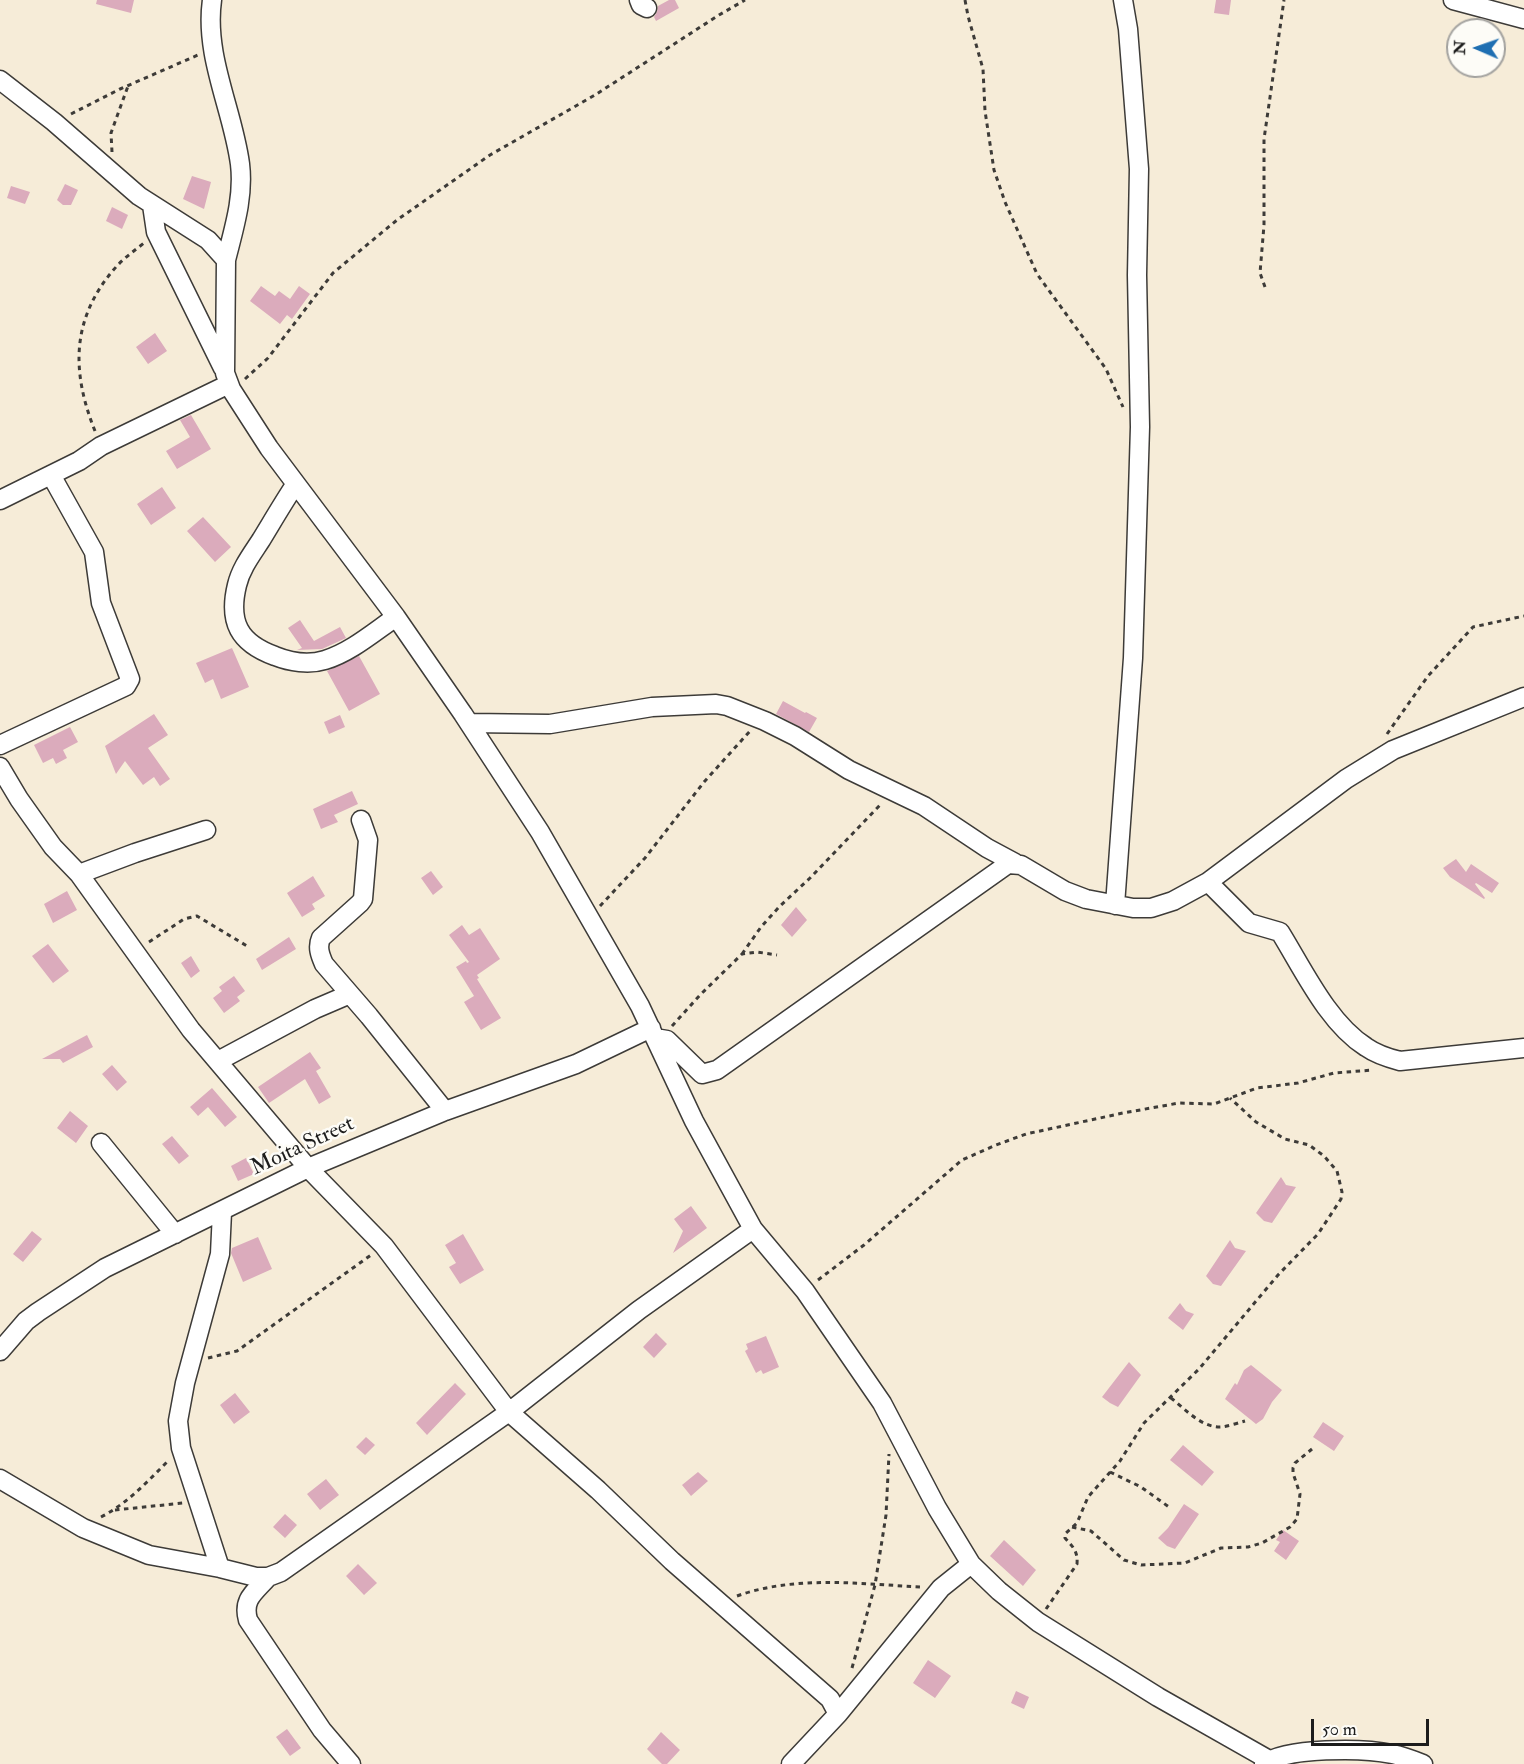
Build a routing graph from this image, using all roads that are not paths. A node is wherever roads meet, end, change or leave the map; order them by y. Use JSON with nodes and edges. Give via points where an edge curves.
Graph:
{"nodes":[{"id":1,"x":212,"y":0,"type":"edge"},
{"id":2,"x":1123,"y":0,"type":"edge"},
{"id":3,"x":1453,"y":0,"type":"edge"},
{"id":4,"x":1524,"y":19,"type":"edge"},
{"id":5,"x":0,"y":80,"type":"edge"},
{"id":6,"x":152,"y":205,"type":"junction"},
{"id":7,"x":226,"y":260,"type":"junction"},
{"id":8,"x":228,"y":382,"type":"junction"},
{"id":9,"x":51,"y":475,"type":"junction"},
{"id":10,"x":295,"y":485,"type":"junction"},
{"id":11,"x":0,"y":500,"type":"edge"},
{"id":12,"x":396,"y":617,"type":"junction"},
{"id":13,"x":1524,"y":697,"type":"edge"},
{"id":14,"x":470,"y":723,"type":"junction"},
{"id":15,"x":0,"y":745,"type":"edge"},
{"id":16,"x":0,"y":767,"type":"edge"},
{"id":17,"x":361,"y":820,"type":"dead end"},
{"id":18,"x":206,"y":830,"type":"dead end"},
{"id":19,"x":1015,"y":863,"type":"junction"},
{"id":20,"x":79,"y":874,"type":"junction"},
{"id":21,"x":1208,"y":882,"type":"junction"},
{"id":22,"x":1115,"y":905,"type":"junction"},
{"id":23,"x":350,"y":994,"type":"junction"},
{"id":24,"x":656,"y":1035,"type":"junction"},
{"id":25,"x":1524,"y":1048,"type":"edge"},
{"id":26,"x":218,"y":1061,"type":"junction"},
{"id":27,"x":445,"y":1112,"type":"junction"},
{"id":28,"x":101,"y":1143,"type":"dead end"},
{"id":29,"x":308,"y":1168,"type":"junction"},
{"id":30,"x":222,"y":1212,"type":"junction"},
{"id":31,"x":753,"y":1229,"type":"junction"},
{"id":32,"x":175,"y":1234,"type":"junction"},
{"id":33,"x":0,"y":1351,"type":"edge"},
{"id":34,"x":508,"y":1412,"type":"junction"},
{"id":35,"x":0,"y":1479,"type":"edge"},
{"id":36,"x":971,"y":1564,"type":"junction"},
{"id":37,"x":220,"y":1568,"type":"junction"},
{"id":38,"x":268,"y":1577,"type":"junction"},
{"id":39,"x":838,"y":1714,"type":"junction"},
{"id":40,"x":1266,"y":1762,"type":"edge"},
{"id":41,"x":351,"y":1764,"type":"edge"},
{"id":42,"x":791,"y":1764,"type":"edge"},
{"id":43,"x":1423,"y":1764,"type":"edge"}],
"edges":[{"from":1,"to":7,"type":"street","via":[[213,48],[240,163],[240,202]]},
{"from":2,"to":22,"type":"street","via":[[1139,170],[1140,427],[1133,658]]},
{"from":3,"to":4,"type":"street"},
{"from":5,"to":6,"type":"street"},
{"from":6,"to":7,"type":"street","via":[[208,240]]},
{"from":6,"to":8,"type":"street","via":[[156,232]]},
{"from":7,"to":8,"type":"street"},
{"from":8,"to":9,"type":"street"},
{"from":8,"to":10,"type":"street"},
{"from":9,"to":11,"type":"street"},
{"from":9,"to":15,"type":"street","via":[[94,552],[101,603],[130,679],[126,686]]},
{"from":10,"to":12,"type":"street"},
{"from":10,"to":12,"type":"street","via":[[237,583],[234,615],[240,632],[258,650],[306,663],[344,652]]},
{"from":12,"to":14,"type":"street"},
{"from":13,"to":21,"type":"street","via":[[1393,750]]},
{"from":14,"to":19,"type":"street","via":[[550,724],[652,707],[727,706],[795,736],[849,770],[924,806]]},
{"from":14,"to":24,"type":"street","via":[[540,832]]},
{"from":16,"to":20,"type":"street","via":[[53,847]]},
{"from":17,"to":23,"type":"street","via":[[368,840],[363,898],[319,942],[324,964]]},
{"from":18,"to":20,"type":"street"},
{"from":19,"to":22,"type":"street","via":[[1065,891]]},
{"from":19,"to":24,"type":"street","via":[[1008,864],[717,1070],[702,1074],[674,1045]]},
{"from":20,"to":26,"type":"street","via":[[190,1030]]},
{"from":21,"to":22,"type":"street","via":[[1173,902],[1151,908]]},
{"from":21,"to":25,"type":"street","via":[[1249,923],[1280,932],[1327,1007],[1365,1047],[1400,1062]]},
{"from":23,"to":26,"type":"street"},
{"from":23,"to":27,"type":"street"},
{"from":24,"to":27,"type":"street","name":"Moita Street"},
{"from":24,"to":31,"type":"street","via":[[694,1121]]},
{"from":26,"to":29,"type":"street"},
{"from":27,"to":29,"type":"street","name":"Moita Street"},
{"from":28,"to":32,"type":"street"},
{"from":29,"to":30,"type":"street","name":"Moita Street"},
{"from":29,"to":34,"type":"street","via":[[384,1246]]},
{"from":30,"to":32,"type":"street","name":"Moita Street"},
{"from":30,"to":37,"type":"street","via":[[218,1263],[178,1421],[182,1449]]},
{"from":31,"to":34,"type":"street","via":[[639,1310]]},
{"from":31,"to":36,"type":"street","via":[[805,1291],[891,1419]]},
{"from":32,"to":33,"type":"street","name":"Moita Street","via":[[105,1268],[38,1311]]},
{"from":34,"to":38,"type":"street","via":[[281,1572]]},
{"from":34,"to":39,"type":"street","via":[[830,1699]]},
{"from":35,"to":37,"type":"street","via":[[83,1528],[149,1555]]},
{"from":36,"to":39,"type":"street","via":[[941,1588]]},
{"from":36,"to":40,"type":"street","via":[[1038,1622]]},
{"from":37,"to":38,"type":"street"},
{"from":38,"to":41,"type":"street","via":[[247,1600],[248,1620],[322,1730]]},
{"from":39,"to":42,"type":"street"},
{"from":40,"to":43,"type":"street","via":[[1297,1753],[1343,1750],[1392,1754]]}]}
